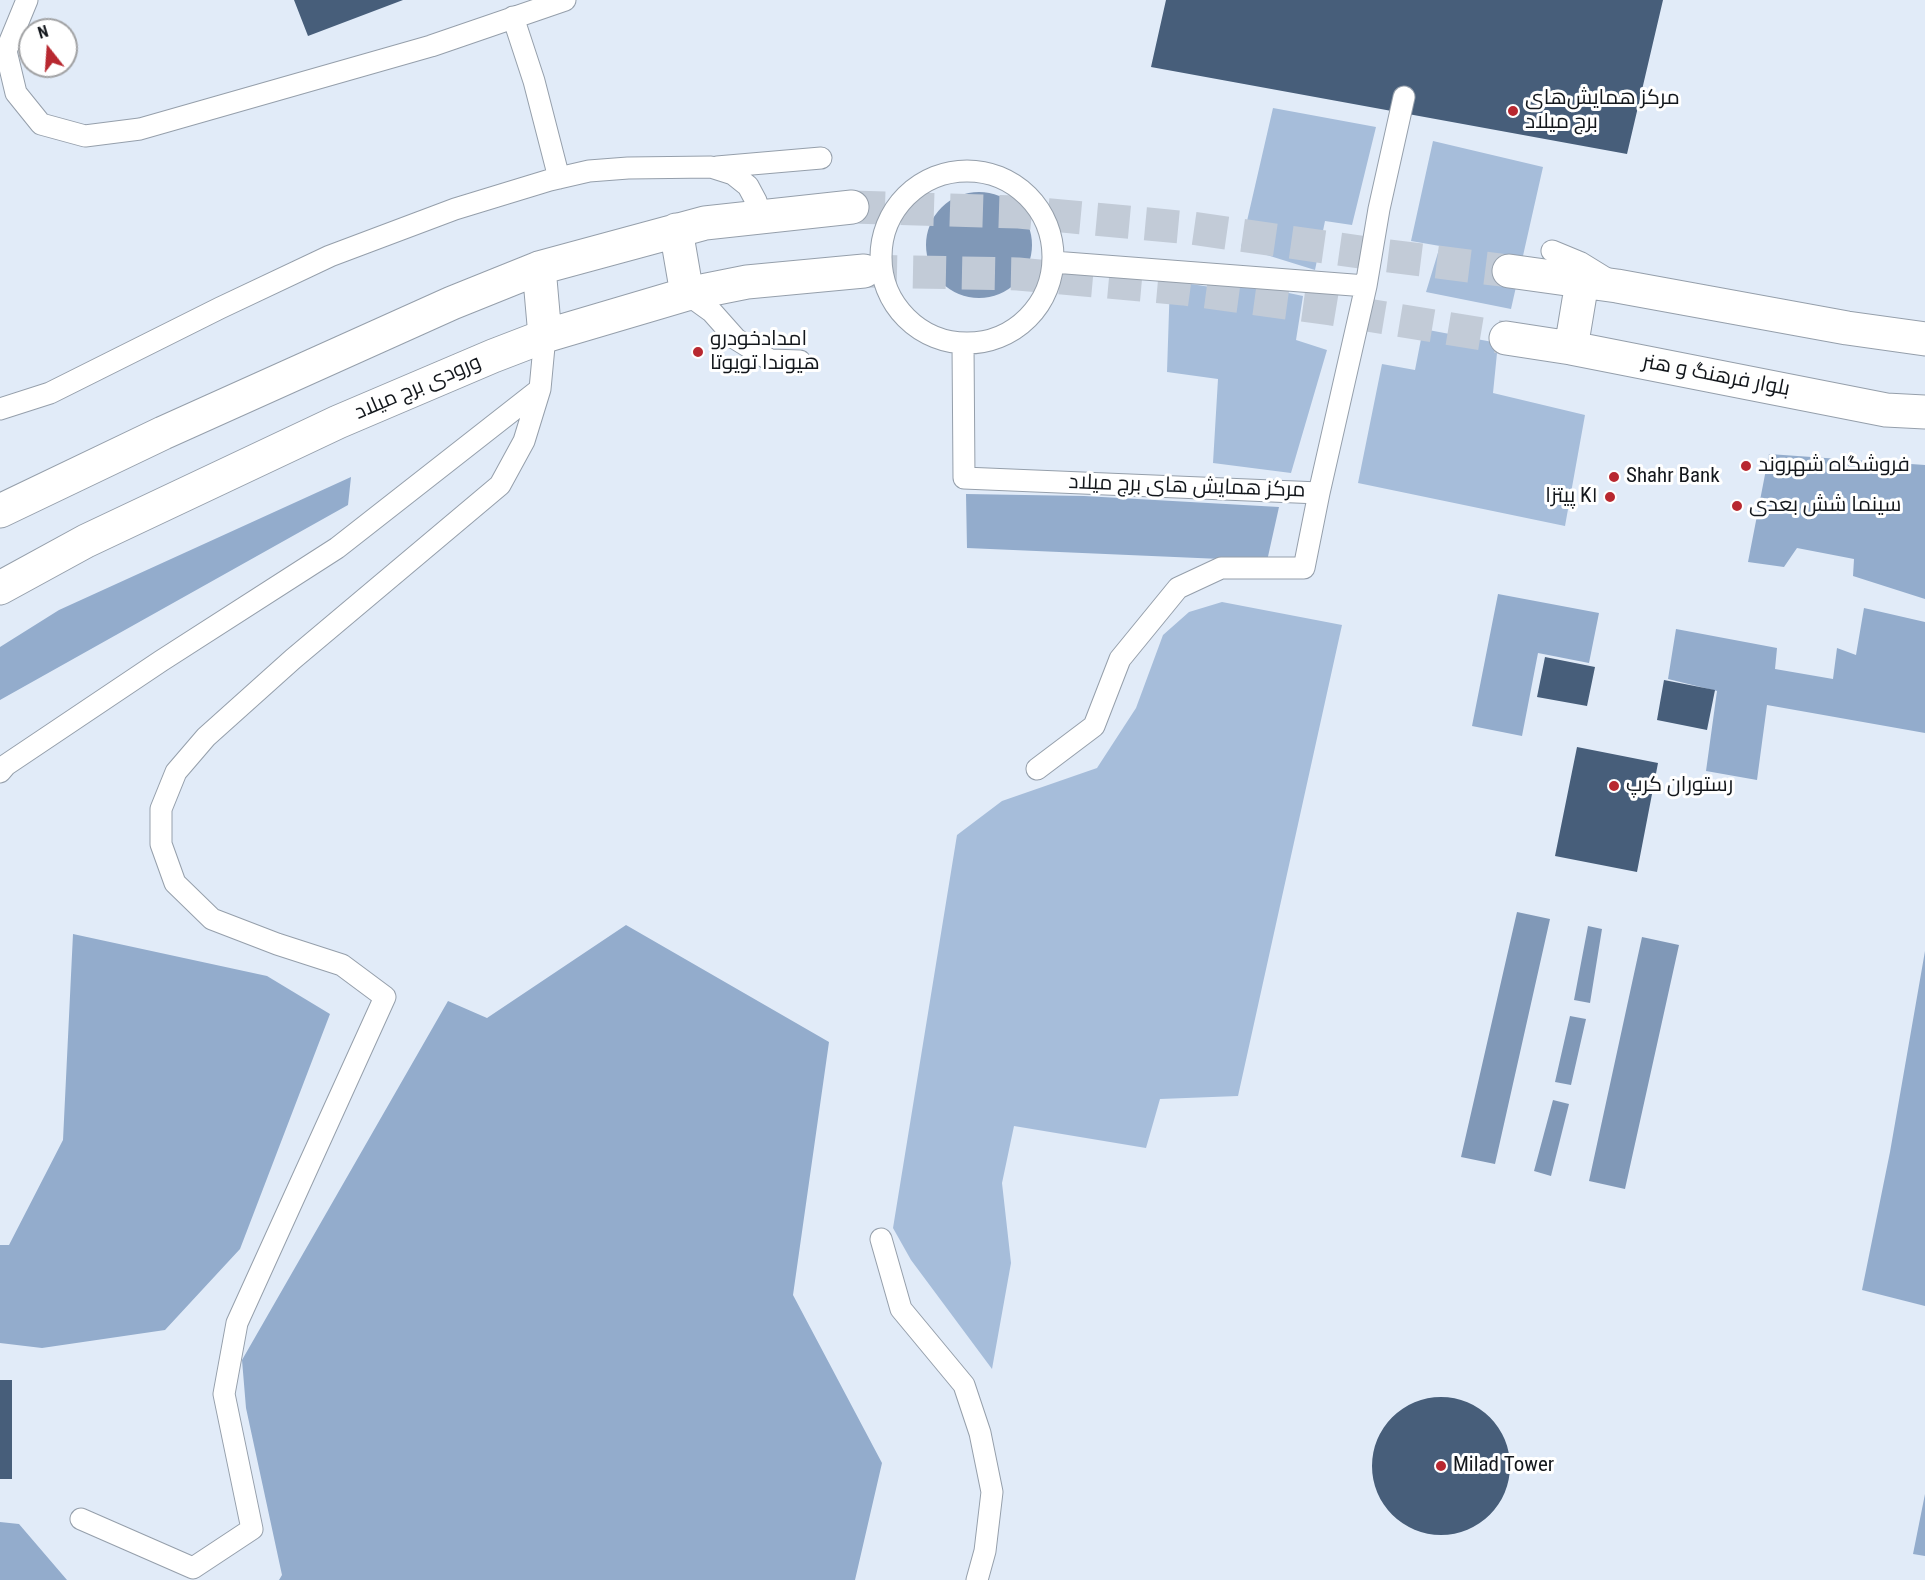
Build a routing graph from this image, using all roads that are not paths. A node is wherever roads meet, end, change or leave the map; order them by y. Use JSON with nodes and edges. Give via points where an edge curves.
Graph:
{"nodes":[{"id":1,"x":27,"y":0,"type":"edge"},
{"id":2,"x":565,"y":0,"type":"edge"},
{"id":3,"x":513,"y":17,"type":"junction"},
{"id":4,"x":1404,"y":97,"type":"dead end"},
{"id":5,"x":821,"y":158,"type":"dead end"},
{"id":6,"x":711,"y":167,"type":"junction"},
{"id":7,"x":559,"y":178,"type":"junction"},
{"id":8,"x":852,"y":207,"type":"tunnel mouth"},
{"id":9,"x":760,"y":216,"type":"junction"},
{"id":10,"x":676,"y":230,"type":"junction"},
{"id":11,"x":1552,"y":251,"type":"dead end"},
{"id":12,"x":1053,"y":262,"type":"junction"},
{"id":13,"x":539,"y":268,"type":"junction"},
{"id":14,"x":864,"y":270,"type":"tunnel mouth"},
{"id":15,"x":1509,"y":271,"type":"tunnel mouth"},
{"id":16,"x":1582,"y":282,"type":"junction"},
{"id":17,"x":1366,"y":286,"type":"junction"},
{"id":18,"x":1617,"y":286,"type":"junction"},
{"id":19,"x":687,"y":294,"type":"junction"},
{"id":20,"x":545,"y":336,"type":"junction"},
{"id":21,"x":1506,"y":338,"type":"tunnel mouth"},
{"id":22,"x":1925,"y":339,"type":"edge"},
{"id":23,"x":963,"y":344,"type":"junction"},
{"id":24,"x":1570,"y":348,"type":"junction"},
{"id":25,"x":800,"y":361,"type":"dead end"},
{"id":26,"x":540,"y":389,"type":"junction"},
{"id":27,"x":0,"y":410,"type":"edge"},
{"id":28,"x":1925,"y":412,"type":"edge"},
{"id":29,"x":1319,"y":493,"type":"junction"},
{"id":30,"x":0,"y":511,"type":"edge"},
{"id":31,"x":0,"y":588,"type":"edge"},
{"id":32,"x":1036,"y":769,"type":"dead end"},
{"id":33,"x":0,"y":772,"type":"edge"},
{"id":34,"x":881,"y":1239,"type":"dead end"},
{"id":35,"x":81,"y":1519,"type":"dead end"},
{"id":36,"x":977,"y":1580,"type":"edge"}],
"edges":[{"from":1,"to":3,"type":"lane","via":[[6,51],[16,93],[41,124],[85,136],[140,129],[431,46]]},
{"from":2,"to":3,"type":"lane"},
{"from":3,"to":7,"type":"lane"},
{"from":4,"to":17,"type":"lane","name":"مرکز همایش های برج میلاد"},
{"from":5,"to":6,"type":"lane"},
{"from":6,"to":7,"type":"lane","via":[[628,168]]},
{"from":6,"to":9,"type":"lane","via":[[733,174],[748,186]]},
{"from":7,"to":27,"type":"lane","via":[[455,210],[330,256],[51,393]]},
{"from":8,"to":9,"type":"street"},
{"from":9,"to":10,"type":"street"},
{"from":10,"to":13,"type":"street"},
{"from":10,"to":19,"type":"street"},
{"from":11,"to":18,"type":"lane","via":[[1581,263]]},
{"from":12,"to":17,"type":"lane"},
{"from":12,"to":23,"type":"lane","via":[[1047,288],[1034,312],[1014,330],[990,341]]},
{"from":12,"to":23,"type":"lane","via":[[1050,233],[1037,207],[1016,186],[989,174],[959,171],[931,179],[907,195],[889,219],[880,247],[882,277],[894,304],[913,326],[937,338]]},
{"from":13,"to":20,"type":"street"},
{"from":13,"to":30,"type":"street","via":[[163,433]]},
{"from":14,"to":19,"type":"street","name":"ورودی برج میلاد","via":[[747,282]]},
{"from":15,"to":16,"type":"street"},
{"from":16,"to":18,"type":"street"},
{"from":16,"to":24,"type":"street"},
{"from":17,"to":29,"type":"lane","name":"مرکز همایش های برج میلاد"},
{"from":18,"to":22,"type":"street"},
{"from":19,"to":20,"type":"street","name":"ورودی برج میلاد"},
{"from":19,"to":25,"type":"lane","via":[[712,312],[736,339],[770,360]]},
{"from":20,"to":26,"type":"lane"},
{"from":20,"to":31,"type":"street","name":"ورودی برج میلاد","via":[[338,422],[86,541]]},
{"from":21,"to":24,"type":"street","name":"بلوار فرهنگ و هنر"},
{"from":23,"to":29,"type":"lane","name":"مرکز همایش های برج میلاد","via":[[964,478]]},
{"from":24,"to":28,"type":"street","name":"بلوار فرهنگ و هنر","via":[[1886,410]]},
{"from":26,"to":33,"type":"lane","via":[[338,548],[161,661]]},
{"from":26,"to":35,"type":"lane","via":[[524,441],[501,485],[301,651],[206,737],[176,772],[161,809],[161,844],[175,883],[212,919],[342,965],[385,998],[237,1323],[224,1394],[252,1529],[193,1568]]},
{"from":29,"to":32,"type":"lane","via":[[1304,568],[1221,568],[1178,588],[1120,659],[1094,726]]},
{"from":34,"to":36,"type":"lane","via":[[901,1309],[964,1385],[980,1433],[992,1492],[985,1551]]}]}
